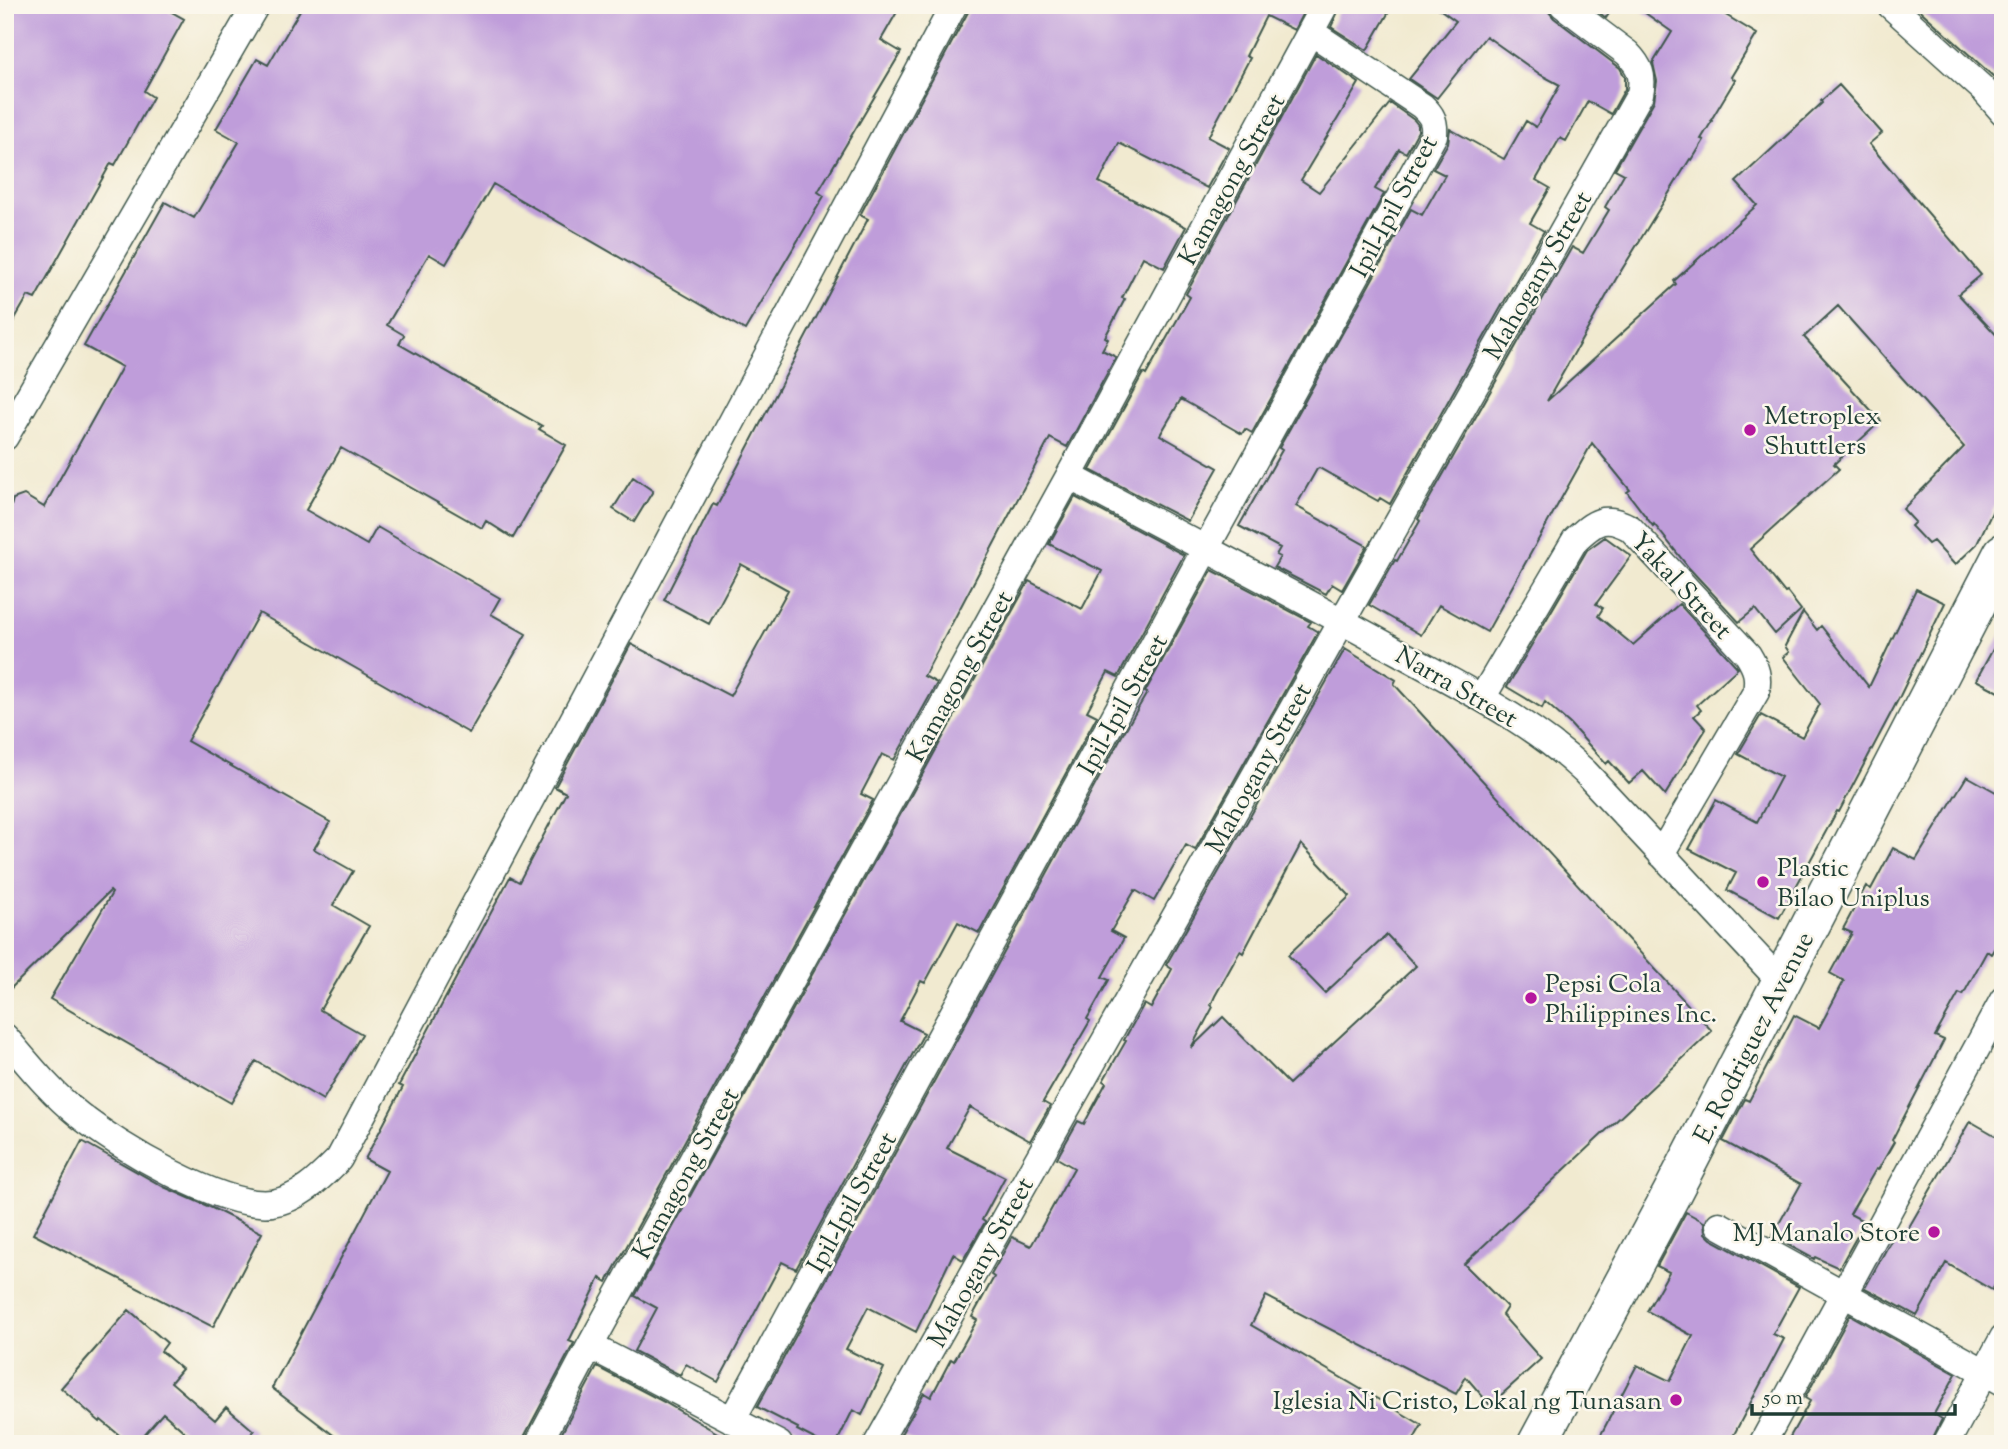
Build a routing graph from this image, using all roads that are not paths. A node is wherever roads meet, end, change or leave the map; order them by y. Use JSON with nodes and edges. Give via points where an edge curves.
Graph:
{"nodes":[{"id":1,"x":256,"y":5,"type":"edge"},
{"id":2,"x":954,"y":5,"type":"edge"},
{"id":3,"x":1325,"y":5,"type":"edge"},
{"id":4,"x":1563,"y":5,"type":"edge"},
{"id":5,"x":1890,"y":5,"type":"edge"},
{"id":6,"x":1311,"y":32,"type":"junction"},
{"id":7,"x":2003,"y":112,"type":"edge"},
{"id":8,"x":5,"y":437,"type":"edge"},
{"id":9,"x":1069,"y":477,"type":"junction"},
{"id":10,"x":1205,"y":550,"type":"junction"},
{"id":11,"x":2003,"y":553,"type":"edge"},
{"id":12,"x":1342,"y":620,"type":"junction"},
{"id":13,"x":1482,"y":698,"type":"junction"},
{"id":14,"x":1661,"y":854,"type":"junction"},
{"id":15,"x":1781,"y":982,"type":"junction"},
{"id":16,"x":2003,"y":1000,"type":"edge"},
{"id":17,"x":5,"y":1037,"type":"edge"},
{"id":18,"x":1719,"y":1225,"type":"dead end"},
{"id":19,"x":1845,"y":1293,"type":"junction"},
{"id":20,"x":2003,"y":1338,"type":"edge"},
{"id":21,"x":590,"y":1346,"type":"junction"},
{"id":22,"x":1994,"y":1376,"type":"edge"},
{"id":23,"x":732,"y":1420,"type":"junction"},
{"id":24,"x":538,"y":1444,"type":"edge"},
{"id":25,"x":779,"y":1444,"type":"edge"},
{"id":26,"x":877,"y":1444,"type":"edge"},
{"id":27,"x":1537,"y":1444,"type":"edge"},
{"id":28,"x":1762,"y":1444,"type":"edge"},
{"id":29,"x":1946,"y":1444,"type":"edge"}],
"edges":[{"from":1,"to":8,"type":"street"},
{"from":2,"to":17,"type":"street","via":[[338,1159],[298,1194],[272,1203],[240,1200],[205,1189],[140,1156],[79,1115]]},
{"from":3,"to":6,"type":"street","name":"Kamagong Street"},
{"from":4,"to":12,"type":"street","name":"Mahogany Street","via":[[1635,61],[1642,72],[1640,94]]},
{"from":5,"to":7,"type":"street"},
{"from":6,"to":9,"type":"street","name":"Kamagong Street"},
{"from":6,"to":10,"type":"street","name":"Ipil-Ipil Street","via":[[1422,106],[1435,123],[1434,135]]},
{"from":9,"to":10,"type":"street","name":"Narra Street"},
{"from":9,"to":21,"type":"street","name":"Kamagong Street"},
{"from":10,"to":12,"type":"street","name":"Narra Street"},
{"from":10,"to":23,"type":"street","name":"Ipil-Ipil Street"},
{"from":11,"to":15,"type":"street","name":"E. Rodriguez Avenue"},
{"from":12,"to":13,"type":"street","name":"Narra Street"},
{"from":12,"to":26,"type":"street","name":"Mahogany Street"},
{"from":13,"to":14,"type":"street","name":"Narra Street","via":[[1566,754]]},
{"from":13,"to":14,"type":"street","name":"Yakal Street","via":[[1576,540],[1601,520],[1616,520],[1630,528],[1748,655],[1759,678],[1756,692]]},
{"from":14,"to":15,"type":"street","name":"Narra Street"},
{"from":15,"to":27,"type":"street","name":"E. Rodriguez Avenue"},
{"from":16,"to":19,"type":"street"},
{"from":18,"to":19,"type":"street"},
{"from":19,"to":22,"type":"street"},
{"from":19,"to":28,"type":"street"},
{"from":20,"to":22,"type":"street"},
{"from":21,"to":23,"type":"street"},
{"from":21,"to":24,"type":"street","name":"Kamagong Street"},
{"from":22,"to":29,"type":"street"},
{"from":23,"to":25,"type":"street"}]}
